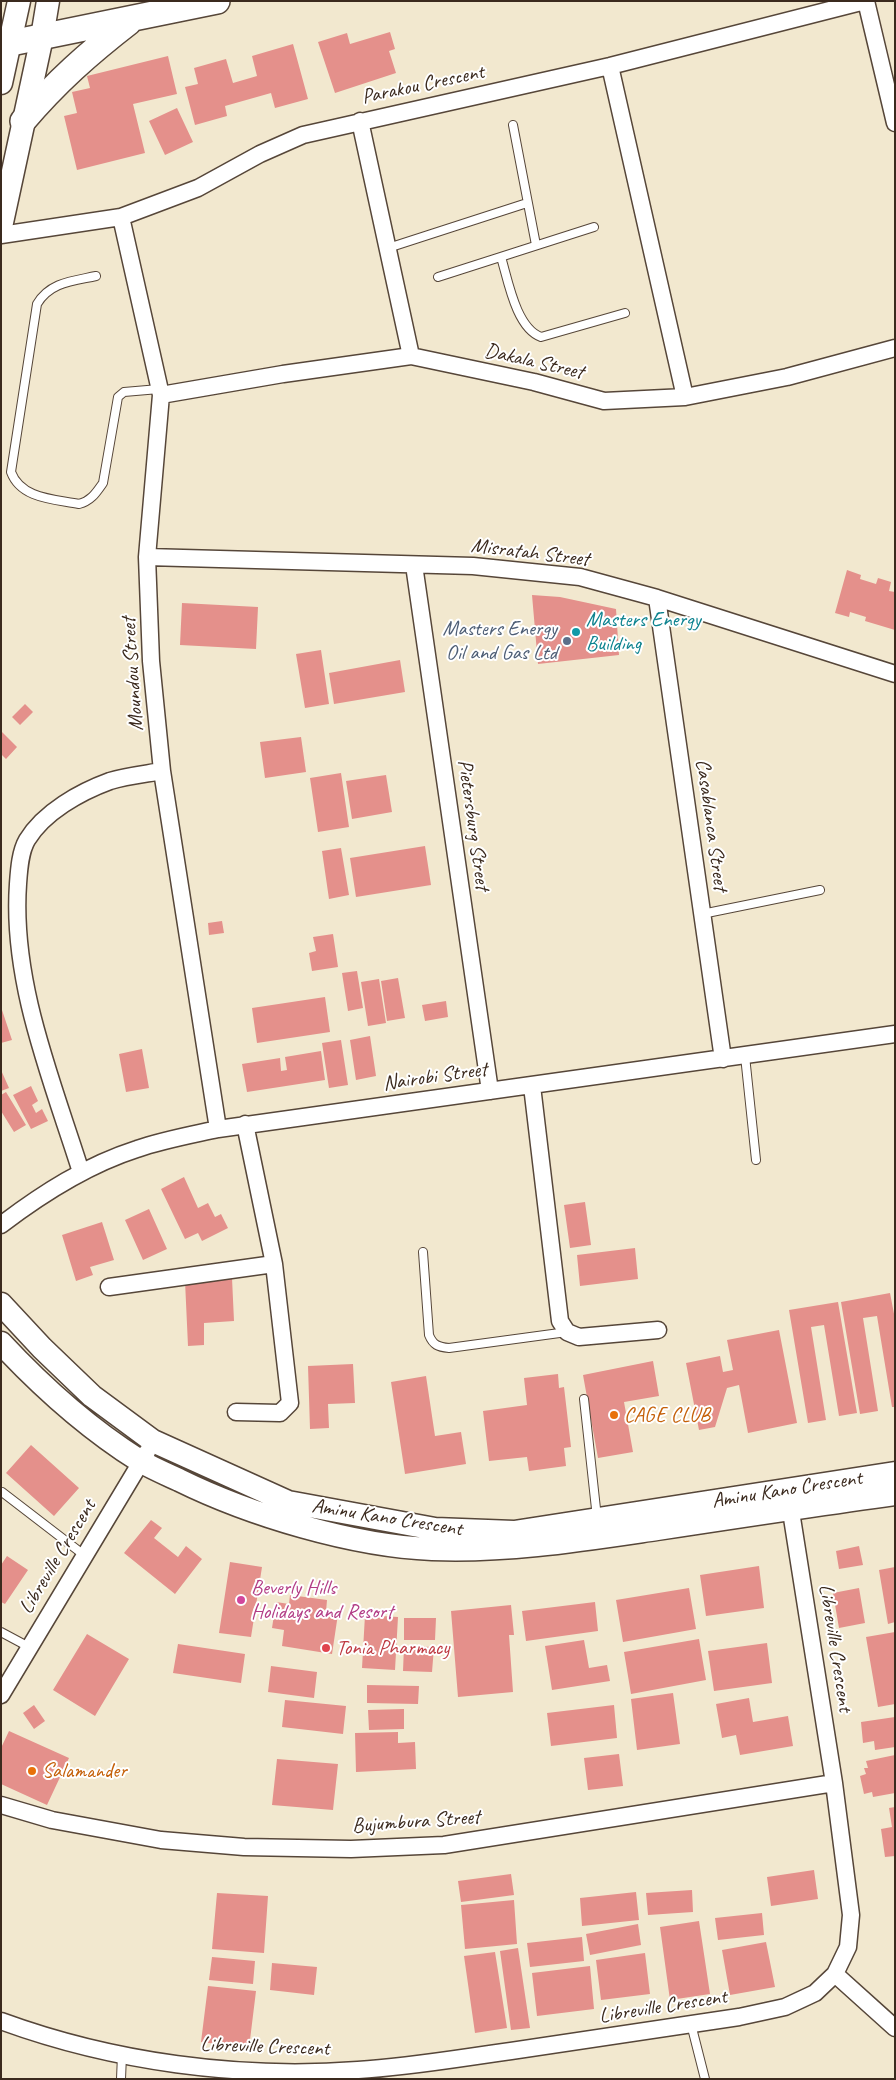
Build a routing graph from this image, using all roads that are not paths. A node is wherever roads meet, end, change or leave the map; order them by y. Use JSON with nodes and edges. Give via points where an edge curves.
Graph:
{"nodes":[{"id":1,"x":19,"y":1,"type":"edge"},
{"id":2,"x":48,"y":1,"type":"edge"},
{"id":3,"x":217,"y":1,"type":"edge"},
{"id":4,"x":865,"y":1,"type":"edge"},
{"id":5,"x":134,"y":18,"type":"junction"},
{"id":6,"x":42,"y":37,"type":"junction"},
{"id":7,"x":6,"y":44,"type":"edge"},
{"id":8,"x":610,"y":66,"type":"junction"},
{"id":9,"x":1,"y":83,"type":"edge"},
{"id":10,"x":23,"y":120,"type":"junction"},
{"id":11,"x":360,"y":121,"type":"junction"},
{"id":12,"x":895,"y":123,"type":"edge"},
{"id":13,"x":513,"y":125,"type":"dead end"},
{"id":14,"x":527,"y":203,"type":"junction"},
{"id":15,"x":122,"y":217,"type":"junction"},
{"id":16,"x":1,"y":226,"type":"edge"},
{"id":17,"x":594,"y":227,"type":"dead end"},
{"id":18,"x":1,"y":235,"type":"edge"},
{"id":19,"x":536,"y":245,"type":"junction"},
{"id":20,"x":388,"y":248,"type":"junction"},
{"id":21,"x":501,"y":257,"type":"junction"},
{"id":22,"x":96,"y":276,"type":"dead end"},
{"id":23,"x":438,"y":277,"type":"dead end"},
{"id":24,"x":625,"y":313,"type":"dead end"},
{"id":25,"x":895,"y":348,"type":"edge"},
{"id":26,"x":411,"y":356,"type":"junction"},
{"id":27,"x":160,"y":392,"type":"junction"},
{"id":28,"x":685,"y":397,"type":"junction"},
{"id":29,"x":147,"y":557,"type":"junction"},
{"id":30,"x":414,"y":564,"type":"junction"},
{"id":31,"x":657,"y":598,"type":"junction"},
{"id":32,"x":895,"y":674,"type":"edge"},
{"id":33,"x":162,"y":771,"type":"junction"},
{"id":34,"x":820,"y":890,"type":"dead end"},
{"id":35,"x":702,"y":914,"type":"junction"},
{"id":36,"x":895,"y":1034,"type":"edge"},
{"id":37,"x":745,"y":1056,"type":"junction"},
{"id":38,"x":723,"y":1059,"type":"junction"},
{"id":39,"x":532,"y":1086,"type":"junction"},
{"id":40,"x":490,"y":1091,"type":"junction"},
{"id":41,"x":246,"y":1124,"type":"junction"},
{"id":42,"x":218,"y":1129,"type":"junction"},
{"id":43,"x":756,"y":1160,"type":"dead end"},
{"id":44,"x":81,"y":1172,"type":"junction"},
{"id":45,"x":1,"y":1225,"type":"edge"},
{"id":46,"x":423,"y":1252,"type":"dead end"},
{"id":47,"x":274,"y":1264,"type":"junction"},
{"id":48,"x":109,"y":1287,"type":"dead end"},
{"id":49,"x":1,"y":1304,"type":"edge"},
{"id":50,"x":658,"y":1330,"type":"dead end"},
{"id":51,"x":567,"y":1332,"type":"junction"},
{"id":52,"x":1,"y":1343,"type":"edge"},
{"id":53,"x":584,"y":1399,"type":"dead end"},
{"id":54,"x":236,"y":1412,"type":"dead end"},
{"id":55,"x":153,"y":1441,"type":"junction"},
{"id":56,"x":141,"y":1462,"type":"junction"},
{"id":57,"x":895,"y":1473,"type":"edge"},
{"id":58,"x":2,"y":1492,"type":"dead end"},
{"id":59,"x":895,"y":1494,"type":"edge"},
{"id":60,"x":789,"y":1499,"type":"junction"},
{"id":61,"x":597,"y":1520,"type":"junction"},
{"id":62,"x":84,"y":1555,"type":"junction"},
{"id":63,"x":1,"y":1632,"type":"edge"},
{"id":64,"x":28,"y":1647,"type":"junction"},
{"id":65,"x":1,"y":1695,"type":"edge"},
{"id":66,"x":834,"y":1783,"type":"junction"},
{"id":67,"x":1,"y":1805,"type":"edge"},
{"id":68,"x":835,"y":1974,"type":"junction"},
{"id":69,"x":1,"y":2021,"type":"edge"},
{"id":70,"x":691,"y":2024,"type":"junction"},
{"id":71,"x":895,"y":2028,"type":"edge"},
{"id":72,"x":122,"y":2055,"type":"junction"},
{"id":73,"x":121,"y":2079,"type":"edge"},
{"id":74,"x":705,"y":2079,"type":"edge"}],
"edges":[{"from":1,"to":7,"type":"street"},
{"from":2,"to":6,"type":"street"},
{"from":3,"to":5,"type":"main road"},
{"from":4,"to":8,"type":"street","name":"Parakou Crescent"},
{"from":4,"to":12,"type":"street"},
{"from":5,"to":6,"type":"main road"},
{"from":5,"to":10,"type":"main road","via":[[85,56]]},
{"from":6,"to":7,"type":"main road"},
{"from":6,"to":10,"type":"street"},
{"from":7,"to":9,"type":"street"},
{"from":8,"to":11,"type":"street","name":"Parakou Crescent"},
{"from":8,"to":28,"type":"street"},
{"from":10,"to":16,"type":"street"},
{"from":11,"to":15,"type":"street","name":"Parakou Crescent","via":[[304,134],[198,188]]},
{"from":11,"to":20,"type":"street"},
{"from":13,"to":14,"type":"lane"},
{"from":14,"to":19,"type":"lane"},
{"from":14,"to":20,"type":"lane"},
{"from":15,"to":18,"type":"street","name":"Parakou Crescent"},
{"from":15,"to":27,"type":"street","name":"Moundou Street"},
{"from":17,"to":19,"type":"lane"},
{"from":19,"to":21,"type":"lane"},
{"from":20,"to":26,"type":"street"},
{"from":21,"to":23,"type":"lane"},
{"from":21,"to":24,"type":"lane","via":[[523,323],[531,333],[541,336]]},
{"from":22,"to":27,"type":"lane","via":[[56,285],[37,304],[11,472],[14,481],[20,489],[31,494],[79,504],[86,502],[103,483],[118,397],[124,392]]},
{"from":25,"to":28,"type":"street","name":"Dakala Street","via":[[787,377]]},
{"from":26,"to":27,"type":"street","name":"Dakala Street"},
{"from":26,"to":28,"type":"street","name":"Dakala Street","via":[[534,382],[604,401]]},
{"from":27,"to":29,"type":"street","name":"Moundou Street"},
{"from":29,"to":30,"type":"street","name":"Misratah Street"},
{"from":29,"to":33,"type":"street","name":"Moundou Street","via":[[151,661]]},
{"from":30,"to":31,"type":"street","name":"Misratah Street","via":[[473,566],[580,577]]},
{"from":30,"to":40,"type":"street","name":"Pietersburg Street"},
{"from":31,"to":32,"type":"street","name":"Misratah Street"},
{"from":31,"to":35,"type":"street","name":"Casablanca Street"},
{"from":33,"to":42,"type":"street","name":"Moundou Street"},
{"from":33,"to":44,"type":"street","via":[[111,781],[71,800],[43,820],[27,841],[19,869],[16,904],[28,1000]]},
{"from":34,"to":35,"type":"lane"},
{"from":35,"to":38,"type":"street","name":"Casablanca Street"},
{"from":36,"to":37,"type":"street","name":"Nairobi Street"},
{"from":37,"to":38,"type":"street","name":"Nairobi Street"},
{"from":37,"to":43,"type":"lane"},
{"from":38,"to":39,"type":"street","name":"Nairobi Street"},
{"from":39,"to":40,"type":"street","name":"Nairobi Street"},
{"from":39,"to":51,"type":"street","via":[[556,1303],[560,1321]]},
{"from":40,"to":41,"type":"street","name":"Nairobi Street"},
{"from":41,"to":42,"type":"street","name":"Nairobi Street"},
{"from":41,"to":47,"type":"street"},
{"from":42,"to":44,"type":"street","name":"Nairobi Street","via":[[137,1149]]},
{"from":44,"to":45,"type":"street","name":"Nairobi Street"},
{"from":46,"to":51,"type":"lane","via":[[429,1335],[432,1342],[440,1347]]},
{"from":47,"to":48,"type":"street"},
{"from":47,"to":54,"type":"street","via":[[290,1403],[280,1412]]},
{"from":49,"to":55,"type":"street","name":"Aminu Kano Crescent","via":[[92,1396]]},
{"from":50,"to":51,"type":"street","via":[[579,1337]]},
{"from":52,"to":56,"type":"street","via":[[79,1416]]},
{"from":53,"to":61,"type":"lane"},
{"from":55,"to":56,"type":"street","name":"Libreville Crescent"},
{"from":55,"to":61,"type":"street","name":"Aminu Kano Crescent","via":[[288,1502],[435,1529],[514,1532]]},
{"from":56,"to":60,"type":"street","via":[[206,1493],[267,1516],[362,1541],[430,1549],[500,1549],[561,1543]]},
{"from":56,"to":62,"type":"street","name":"Libreville Crescent"},
{"from":57,"to":60,"type":"street","name":"Aminu Kano Crescent"},
{"from":58,"to":62,"type":"lane"},
{"from":59,"to":60,"type":"street"},
{"from":60,"to":61,"type":"street","name":"Aminu Kano Crescent"},
{"from":60,"to":66,"type":"street","name":"Libreville Crescent"},
{"from":62,"to":64,"type":"street","name":"Libreville Crescent"},
{"from":63,"to":64,"type":"lane"},
{"from":64,"to":65,"type":"street","name":"Libreville Crescent"},
{"from":66,"to":67,"type":"street","name":"Bujumbura Street","via":[[444,1845],[352,1849],[244,1847],[161,1840],[52,1820]]},
{"from":66,"to":68,"type":"street","name":"Libreville Crescent","via":[[851,1915],[848,1947]]},
{"from":68,"to":70,"type":"street","name":"Libreville Crescent","via":[[815,1993],[784,2007]]},
{"from":68,"to":71,"type":"street"},
{"from":69,"to":72,"type":"street","name":"Libreville Crescent"},
{"from":70,"to":72,"type":"street","name":"Libreville Crescent","via":[[357,2070],[270,2072],[193,2066]]},
{"from":70,"to":74,"type":"lane"},
{"from":72,"to":73,"type":"lane"}]}
